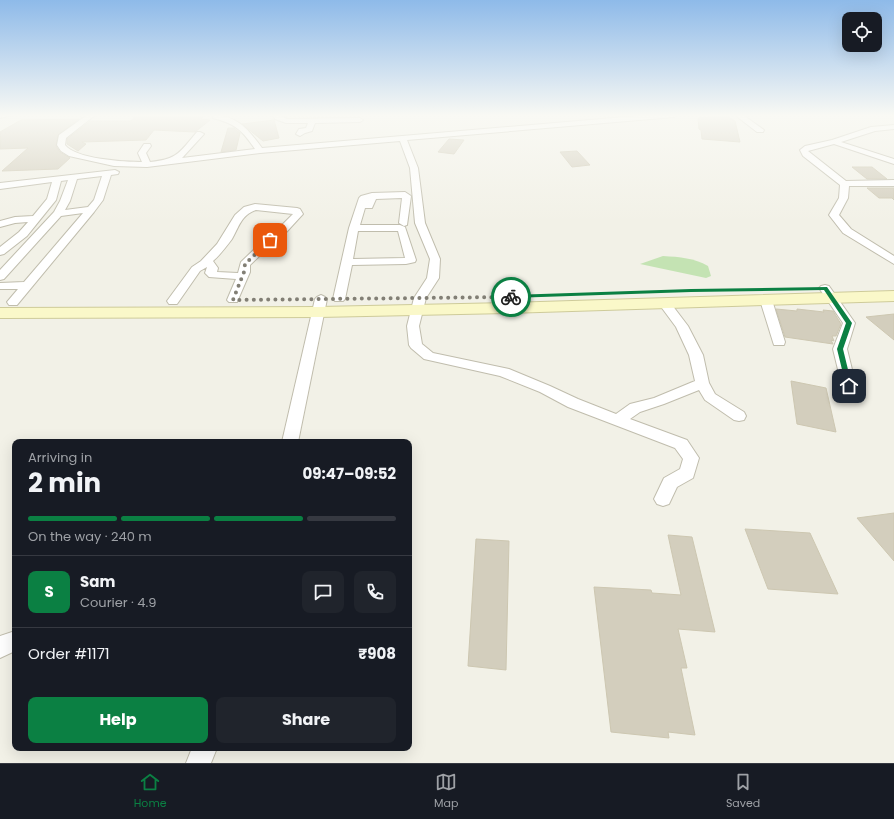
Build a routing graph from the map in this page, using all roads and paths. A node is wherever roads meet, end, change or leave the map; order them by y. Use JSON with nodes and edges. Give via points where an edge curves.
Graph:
{"nodes":[{"id":1,"x":67,"y":151,"type":"edge"},
{"id":2,"x":144,"y":151,"type":"edge"},
{"id":3,"x":186,"y":151,"type":"edge"},
{"id":4,"x":260,"y":151,"type":"joint"},
{"id":5,"x":264,"y":151,"type":"edge"},
{"id":6,"x":407,"y":151,"type":"edge"},
{"id":7,"x":804,"y":151,"type":"edge"},
{"id":8,"x":860,"y":151,"type":"edge"},
{"id":9,"x":171,"y":162,"type":"junction"},
{"id":10,"x":894,"y":162,"type":"edge"},
{"id":11,"x":147,"y":165,"type":"junction"},
{"id":12,"x":107,"y":173,"type":"junction"},
{"id":13,"x":73,"y":177,"type":"junction"},
{"id":14,"x":57,"y":179,"type":"junction"},
{"id":15,"x":894,"y":183,"type":"edge"},
{"id":16,"x":844,"y":184,"type":"junction"},
{"id":17,"x":0,"y":186,"type":"edge"},
{"id":18,"x":91,"y":210,"type":"junction"},
{"id":19,"x":58,"y":213,"type":"junction"},
{"id":20,"x":36,"y":219,"type":"junction"},
{"id":21,"x":404,"y":223,"type":"junction"},
{"id":22,"x":420,"y":223,"type":"junction"},
{"id":23,"x":0,"y":224,"type":"edge"},
{"id":24,"x":358,"y":225,"type":"junction"},
{"id":25,"x":0,"y":252,"type":"edge"},
{"id":26,"x":894,"y":261,"type":"edge"},
{"id":27,"x":205,"y":263,"type":"junction"},
{"id":28,"x":347,"y":264,"type":"junction"},
{"id":29,"x":418,"y":266,"type":"dead end"},
{"id":30,"x":242,"y":276,"type":"junction"},
{"id":31,"x":0,"y":277,"type":"edge"},
{"id":32,"x":28,"y":285,"type":"junction"},
{"id":33,"x":0,"y":286,"type":"edge"},
{"id":34,"x":894,"y":287,"type":"edge"},
{"id":35,"x":829,"y":293,"type":"junction"},
{"id":36,"x":894,"y":296,"type":"edge"},
{"id":37,"x":339,"y":299,"type":"junction"},
{"id":38,"x":173,"y":300,"type":"junction"},
{"id":39,"x":233,"y":300,"type":"junction"},
{"id":40,"x":766,"y":300,"type":"junction"},
{"id":41,"x":507,"y":302,"type":"junction"},
{"id":42,"x":419,"y":303,"type":"junction"},
{"id":43,"x":665,"y":304,"type":"junction"},
{"id":44,"x":320,"y":305,"type":"junction"},
{"id":45,"x":4,"y":306,"type":"edge"},
{"id":46,"x":779,"y":342,"type":"dead end"},
{"id":47,"x":702,"y":383,"type":"junction"},
{"id":48,"x":849,"y":386,"type":"dead end"},
{"id":49,"x":738,"y":416,"type":"dead end"},
{"id":50,"x":617,"y":420,"type":"junction"},
{"id":51,"x":291,"y":439,"type":"edge"},
{"id":52,"x":663,"y":499,"type":"dead end"},
{"id":53,"x":12,"y":642,"type":"edge"},
{"id":54,"x":0,"y":647,"type":"edge"},
{"id":55,"x":204,"y":751,"type":"edge"},
{"id":56,"x":198,"y":763,"type":"edge"}],
"edges":[{"from":1,"to":11,"type":"street","via":[[114,164]]},
{"from":2,"to":11,"type":"street","via":[[142,153]]},
{"from":3,"to":9,"type":"street"},
{"from":4,"to":5,"type":"street"},
{"from":4,"to":9,"type":"street"},
{"from":6,"to":22,"type":"street","via":[[414,168]]},
{"from":7,"to":16,"type":"street"},
{"from":8,"to":10,"type":"street"},
{"from":9,"to":11,"type":"street"},
{"from":11,"to":12,"type":"street"},
{"from":12,"to":13,"type":"street"},
{"from":12,"to":18,"type":"street","via":[[102,193]]},
{"from":13,"to":14,"type":"street"},
{"from":13,"to":19,"type":"street","via":[[65,202]]},
{"from":14,"to":17,"type":"street"},
{"from":14,"to":20,"type":"street","via":[[51,200]]},
{"from":15,"to":16,"type":"street"},
{"from":16,"to":26,"type":"street","via":[[846,196],[834,215],[846,231]]},
{"from":18,"to":19,"type":"street"},
{"from":18,"to":32,"type":"street"},
{"from":19,"to":31,"type":"street"},
{"from":20,"to":23,"type":"street"},
{"from":20,"to":25,"type":"street","via":[[23,234]]},
{"from":21,"to":22,"type":"street"},
{"from":21,"to":24,"type":"street"},
{"from":21,"to":24,"type":"street","via":[[407,196],[374,195],[371,198],[364,198]]},
{"from":22,"to":42,"type":"street","via":[[435,259],[433,278]]},
{"from":24,"to":28,"type":"street"},
{"from":24,"to":28,"type":"street","via":[[402,229],[411,260]]},
{"from":27,"to":30,"type":"street","via":[[213,268],[213,275]]},
{"from":27,"to":30,"type":"street","via":[[222,245],[234,221],[250,208],[298,212],[276,237],[245,264]]},
{"from":27,"to":38,"type":"street","via":[[196,269]]},
{"from":28,"to":29,"type":"street"},
{"from":28,"to":37,"type":"street"},
{"from":30,"to":39,"type":"street"},
{"from":32,"to":33,"type":"street"},
{"from":32,"to":45,"type":"street"},
{"from":34,"to":35,"type":"street"},
{"from":35,"to":36,"type":"street"},
{"from":35,"to":40,"type":"street"},
{"from":35,"to":41,"type":"street","via":[[691,290]]},
{"from":35,"to":48,"type":"street","via":[[849,323],[840,349]]},
{"from":37,"to":42,"type":"street"},
{"from":37,"to":44,"type":"street"},
{"from":38,"to":39,"type":"street"},
{"from":38,"to":45,"type":"street"},
{"from":39,"to":44,"type":"street"},
{"from":40,"to":43,"type":"street"},
{"from":40,"to":46,"type":"street"},
{"from":41,"to":42,"type":"street"},
{"from":41,"to":43,"type":"street"},
{"from":42,"to":44,"type":"street"},
{"from":42,"to":50,"type":"street","via":[[413,335],[416,345],[429,356],[504,372]]},
{"from":43,"to":47,"type":"street","via":[[682,326],[696,355]]},
{"from":44,"to":45,"type":"street"},
{"from":44,"to":51,"type":"street"},
{"from":47,"to":49,"type":"street","via":[[710,397]]},
{"from":47,"to":50,"type":"street","via":[[635,408]]},
{"from":50,"to":52,"type":"street","via":[[680,444],[691,458],[687,474],[670,483]]},
{"from":53,"to":54,"type":"street"},
{"from":55,"to":56,"type":"street"}]}
